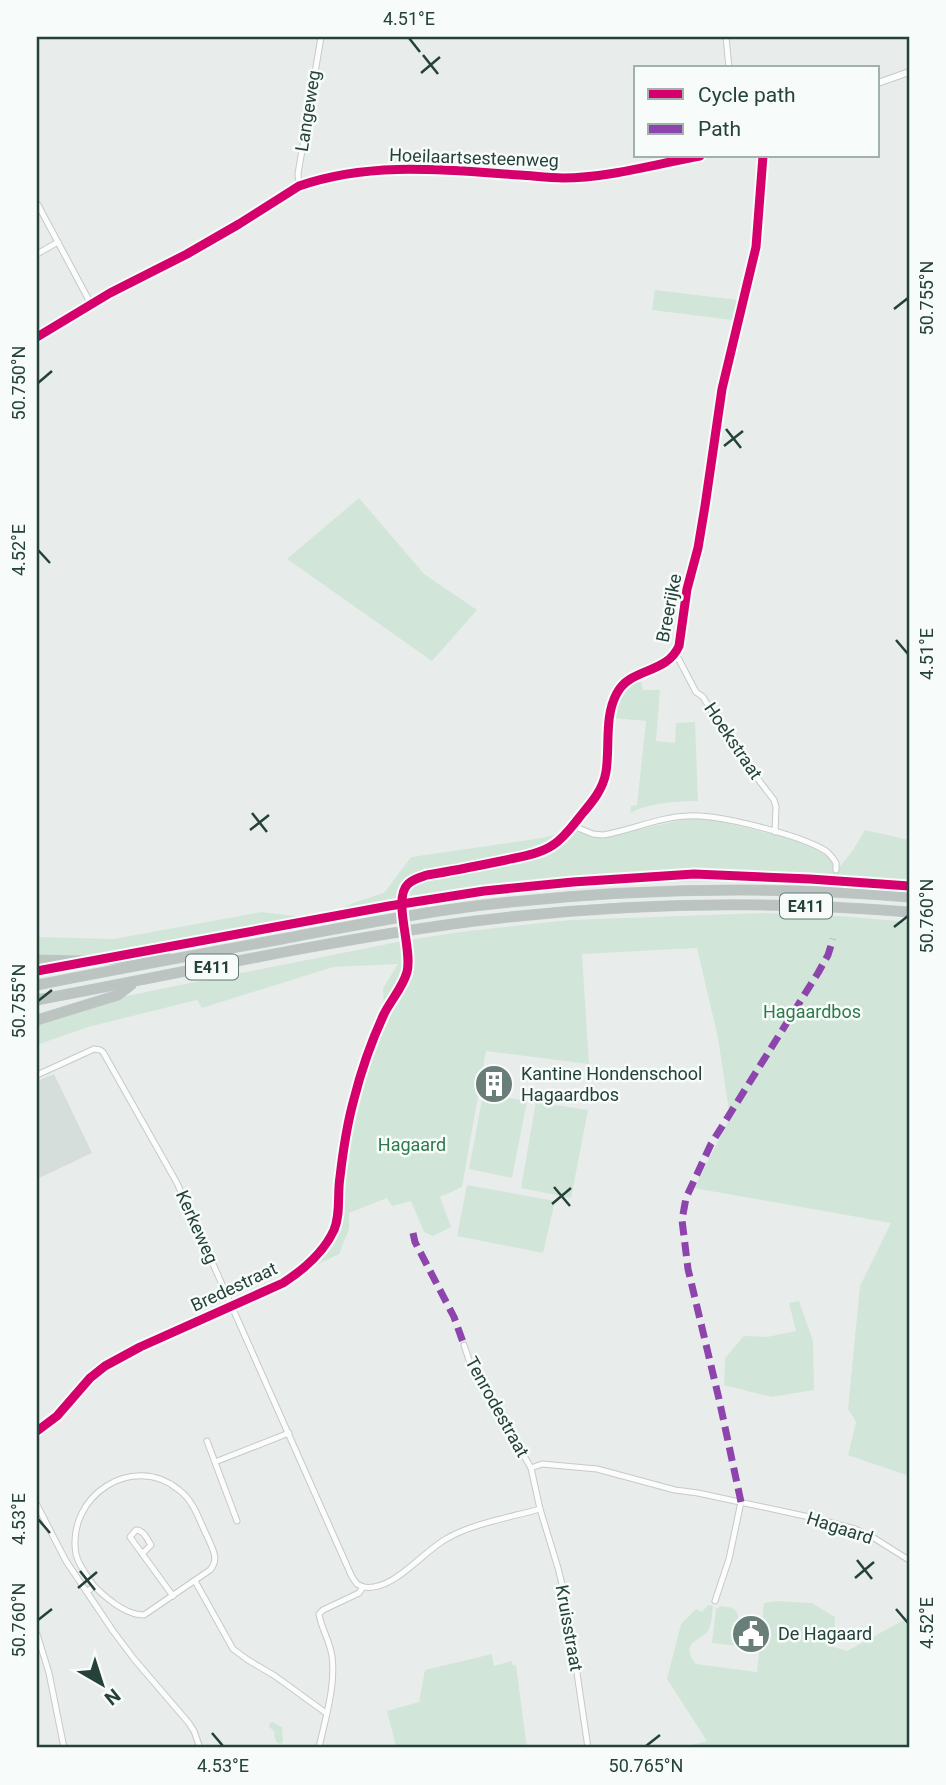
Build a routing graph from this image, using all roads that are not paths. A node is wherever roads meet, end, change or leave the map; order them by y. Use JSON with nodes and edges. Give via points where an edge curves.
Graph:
{"nodes":[{"id":1,"x":321,"y":37,"type":"edge"},
{"id":2,"x":726,"y":37,"type":"edge"},
{"id":3,"x":729,"y":66,"type":"edge"},
{"id":4,"x":909,"y":72,"type":"edge"},
{"id":5,"x":880,"y":82,"type":"edge"},
{"id":6,"x":689,"y":158,"type":"edge"},
{"id":7,"x":763,"y":158,"type":"edge"},
{"id":8,"x":299,"y":186,"type":"junction"},
{"id":9,"x":38,"y":205,"type":"edge"},
{"id":10,"x":58,"y":243,"type":"junction"},
{"id":11,"x":37,"y":254,"type":"edge"},
{"id":12,"x":91,"y":304,"type":"junction"},
{"id":13,"x":37,"y":337,"type":"edge"},
{"id":14,"x":676,"y":654,"type":"junction"},
{"id":15,"x":573,"y":825,"type":"junction"},
{"id":16,"x":775,"y":832,"type":"junction"},
{"id":17,"x":836,"y":870,"type":"dead end"},
{"id":18,"x":909,"y":897,"type":"edge"},
{"id":19,"x":401,"y":905,"type":"tunnel mouth"},
{"id":20,"x":909,"y":912,"type":"edge"},
{"id":21,"x":407,"y":940,"type":"tunnel mouth"},
{"id":22,"x":183,"y":957,"type":"junction"},
{"id":23,"x":37,"y":960,"type":"edge"},
{"id":24,"x":135,"y":982,"type":"junction"},
{"id":25,"x":37,"y":985,"type":"edge"},
{"id":26,"x":37,"y":1000,"type":"edge"},
{"id":27,"x":37,"y":1020,"type":"edge"},
{"id":28,"x":37,"y":1075,"type":"edge"},
{"id":29,"x":233,"y":1306,"type":"junction"},
{"id":30,"x":464,"y":1346,"type":"dead end"},
{"id":31,"x":37,"y":1432,"type":"edge"},
{"id":32,"x":289,"y":1433,"type":"junction"},
{"id":33,"x":207,"y":1441,"type":"dead end"},
{"id":34,"x":215,"y":1462,"type":"junction"},
{"id":35,"x":531,"y":1468,"type":"junction"},
{"id":36,"x":741,"y":1502,"type":"junction"},
{"id":37,"x":37,"y":1505,"type":"edge"},
{"id":38,"x":540,"y":1509,"type":"junction"},
{"id":39,"x":237,"y":1521,"type":"dead end"},
{"id":40,"x":142,"y":1554,"type":"dead end"},
{"id":41,"x":909,"y":1560,"type":"edge"},
{"id":42,"x":89,"y":1579,"type":"junction"},
{"id":43,"x":195,"y":1581,"type":"junction"},
{"id":44,"x":82,"y":1584,"type":"junction"},
{"id":45,"x":94,"y":1587,"type":"junction"},
{"id":46,"x":363,"y":1587,"type":"junction"},
{"id":47,"x":87,"y":1592,"type":"junction"},
{"id":48,"x":173,"y":1596,"type":"junction"},
{"id":49,"x":715,"y":1601,"type":"dead end"},
{"id":50,"x":37,"y":1634,"type":"edge"},
{"id":51,"x":326,"y":1713,"type":"junction"},
{"id":52,"x":64,"y":1748,"type":"edge"},
{"id":53,"x":200,"y":1748,"type":"edge"},
{"id":54,"x":319,"y":1748,"type":"edge"},
{"id":55,"x":588,"y":1748,"type":"edge"}],
"edges":[{"from":1,"to":8,"type":"street","name":"Langeweg"},
{"from":2,"to":3,"type":"street"},
{"from":4,"to":5,"type":"street"},
{"from":6,"to":8,"type":"street","name":"Hoeilaartsesteenweg","via":[[564,178],[389,169]]},
{"from":7,"to":14,"type":"street","name":"Breerijke","via":[[756,247],[722,389],[698,548]]},
{"from":8,"to":12,"type":"street","name":"Hoeilaartsesteenweg","via":[[187,254]]},
{"from":9,"to":10,"type":"street"},
{"from":10,"to":11,"type":"street"},
{"from":10,"to":12,"type":"street"},
{"from":12,"to":13,"type":"street","name":"Hoeilaartsesteenweg"},
{"from":14,"to":15,"type":"street","name":"Breerijke","via":[[618,689],[610,715],[603,782]]},
{"from":14,"to":16,"type":"street","name":"Hoekstraat","via":[[696,692],[704,697],[732,745],[774,800]]},
{"from":15,"to":16,"type":"street","via":[[603,835],[699,816]]},
{"from":15,"to":19,"type":"street","name":"Breerijke","via":[[540,852],[414,879],[406,885]]},
{"from":16,"to":17,"type":"street","via":[[826,851],[835,860]]},
{"from":18,"to":22,"type":"highway","number":"E411","via":[[793,890],[578,896],[375,921]]},
{"from":20,"to":24,"type":"highway","number":"E411","via":[[703,905],[555,912],[372,937]]},
{"from":21,"to":29,"type":"street","name":"Bredestraat","via":[[406,974],[376,1033],[354,1098],[334,1229],[317,1255],[294,1276]]},
{"from":22,"to":23,"type":"highway"},
{"from":22,"to":25,"type":"highway","number":"E411"},
{"from":24,"to":26,"type":"highway","number":"E411"},
{"from":24,"to":27,"type":"highway","via":[[118,995]]},
{"from":28,"to":29,"type":"street","name":"Kerkeweg","via":[[94,1049],[103,1052],[177,1183]]},
{"from":29,"to":31,"type":"street","name":"Bredestraat","via":[[105,1366]]},
{"from":29,"to":32,"type":"street","name":"Kerkeweg"},
{"from":30,"to":35,"type":"street","name":"Tenrodestraat"},
{"from":32,"to":34,"type":"street"},
{"from":32,"to":46,"type":"street","name":"Kerkeweg","via":[[352,1577]]},
{"from":33,"to":34,"type":"street"},
{"from":34,"to":39,"type":"street"},
{"from":35,"to":36,"type":"street","name":"Hagaard","via":[[542,1464],[597,1469]]},
{"from":35,"to":38,"type":"street"},
{"from":36,"to":41,"type":"street","name":"Hagaard","via":[[855,1530]]},
{"from":36,"to":49,"type":"street"},
{"from":37,"to":44,"type":"street"},
{"from":38,"to":46,"type":"street","via":[[459,1532],[390,1582]]},
{"from":38,"to":55,"type":"street","name":"Kruisstraat","via":[[567,1605]]},
{"from":40,"to":48,"type":"street"},
{"from":42,"to":43,"type":"street","via":[[76,1553],[76,1532],[90,1500],[120,1479],[148,1476],[171,1484],[194,1507],[215,1559],[210,1570]]},
{"from":42,"to":44,"type":"street"},
{"from":42,"to":45,"type":"street"},
{"from":43,"to":48,"type":"street"},
{"from":43,"to":51,"type":"street","via":[[233,1649]]},
{"from":44,"to":47,"type":"street"},
{"from":45,"to":47,"type":"street"},
{"from":45,"to":48,"type":"street","via":[[138,1615]]},
{"from":46,"to":51,"type":"street","via":[[319,1614],[333,1662]]},
{"from":47,"to":53,"type":"street","via":[[134,1659],[188,1722]]},
{"from":50,"to":52,"type":"street","via":[[50,1673]]},
{"from":51,"to":54,"type":"street"}]}
